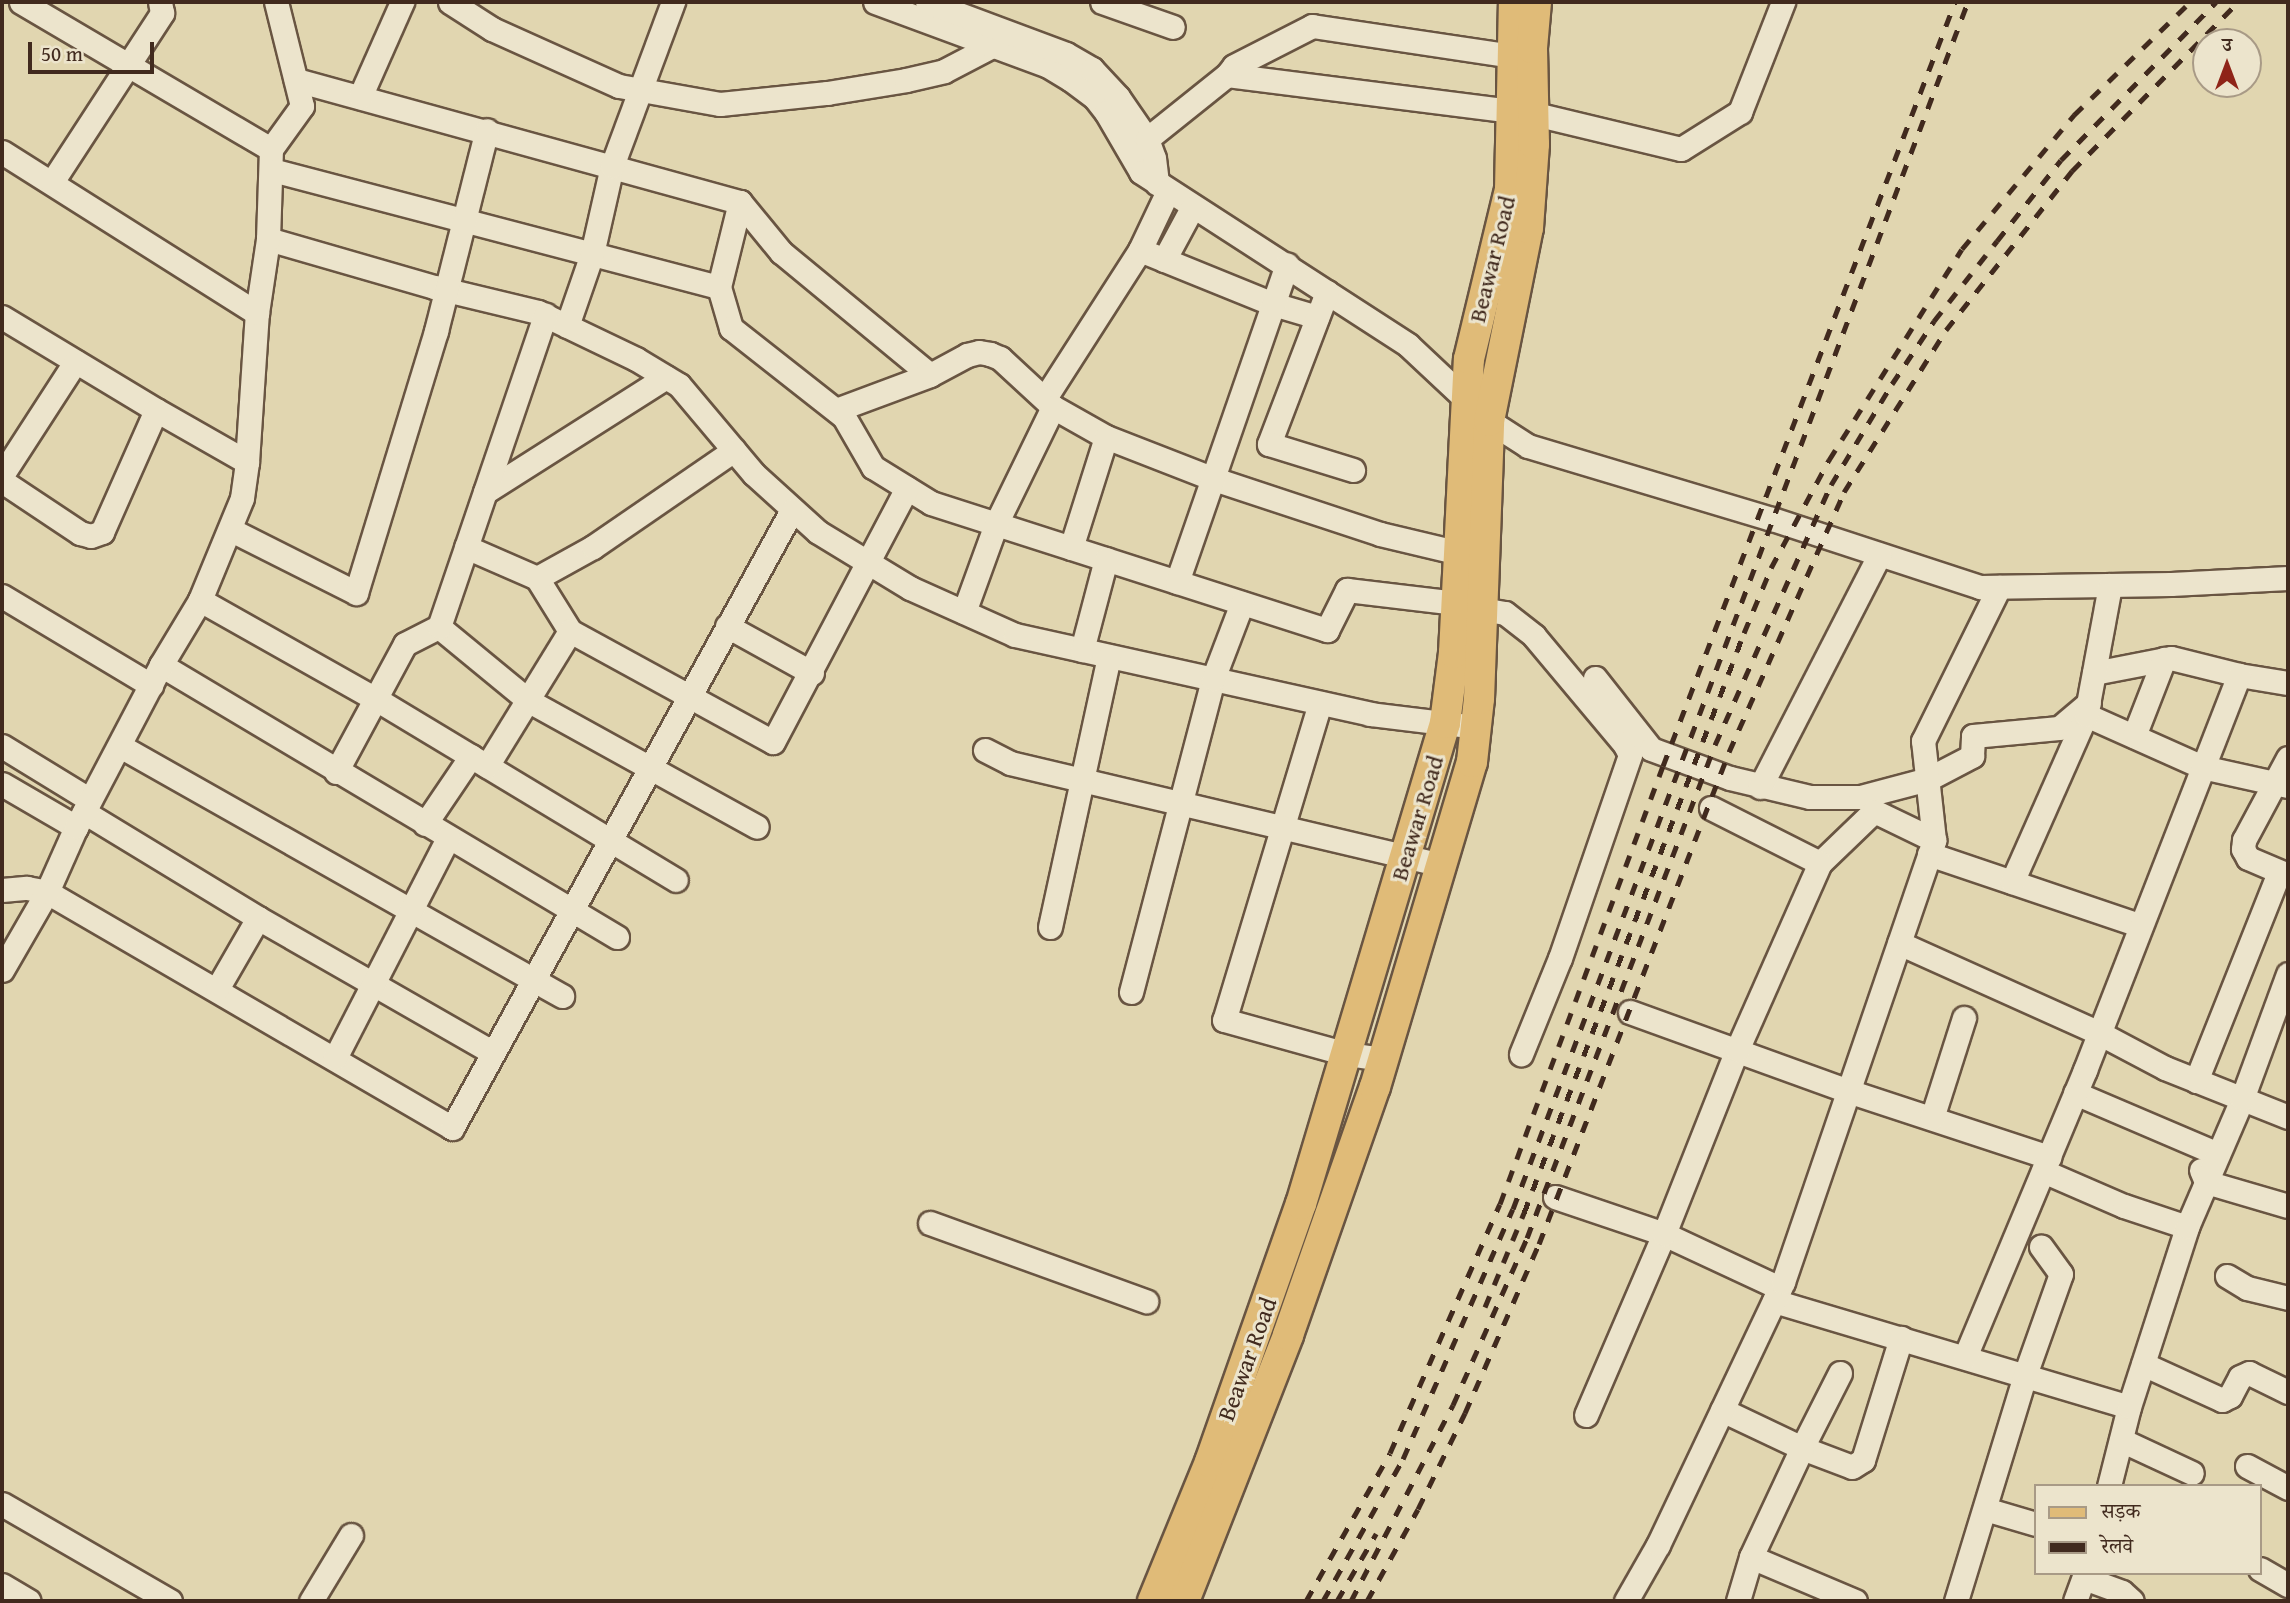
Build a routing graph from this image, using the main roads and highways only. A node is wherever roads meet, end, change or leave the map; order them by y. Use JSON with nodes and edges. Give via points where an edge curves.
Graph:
{"nodes":[{"id":1,"x":1514,"y":2,"type":"edge"},
{"id":2,"x":1536,"y":2,"type":"edge"},
{"id":3,"x":1523,"y":113,"type":"junction"},
{"id":4,"x":1478,"y":412,"type":"junction"},
{"id":5,"x":1469,"y":606,"type":"junction"},
{"id":6,"x":1153,"y":1601,"type":"edge"},
{"id":7,"x":1184,"y":1601,"type":"edge"}],
"edges":[{"from":1,"to":3,"type":"main road","name":"Beawar Road","via":[[1512,56]]},
{"from":2,"to":3,"type":"main road","name":"Beawar Road"},
{"from":3,"to":4,"type":"main road","name":"Beawar Road","via":[[1503,227],[1474,336]]},
{"from":4,"to":5,"type":"main road","name":"Beawar Road"},
{"from":4,"to":5,"type":"main road","name":"Beawar Road","via":[[1460,554]]},
{"from":5,"to":6,"type":"main road","name":"Beawar Road","via":[[1445,723],[1301,1204],[1210,1462]]},
{"from":5,"to":7,"type":"main road","name":"Beawar Road","via":[[1476,727],[1472,762],[1384,1059],[1288,1335]]}]}
